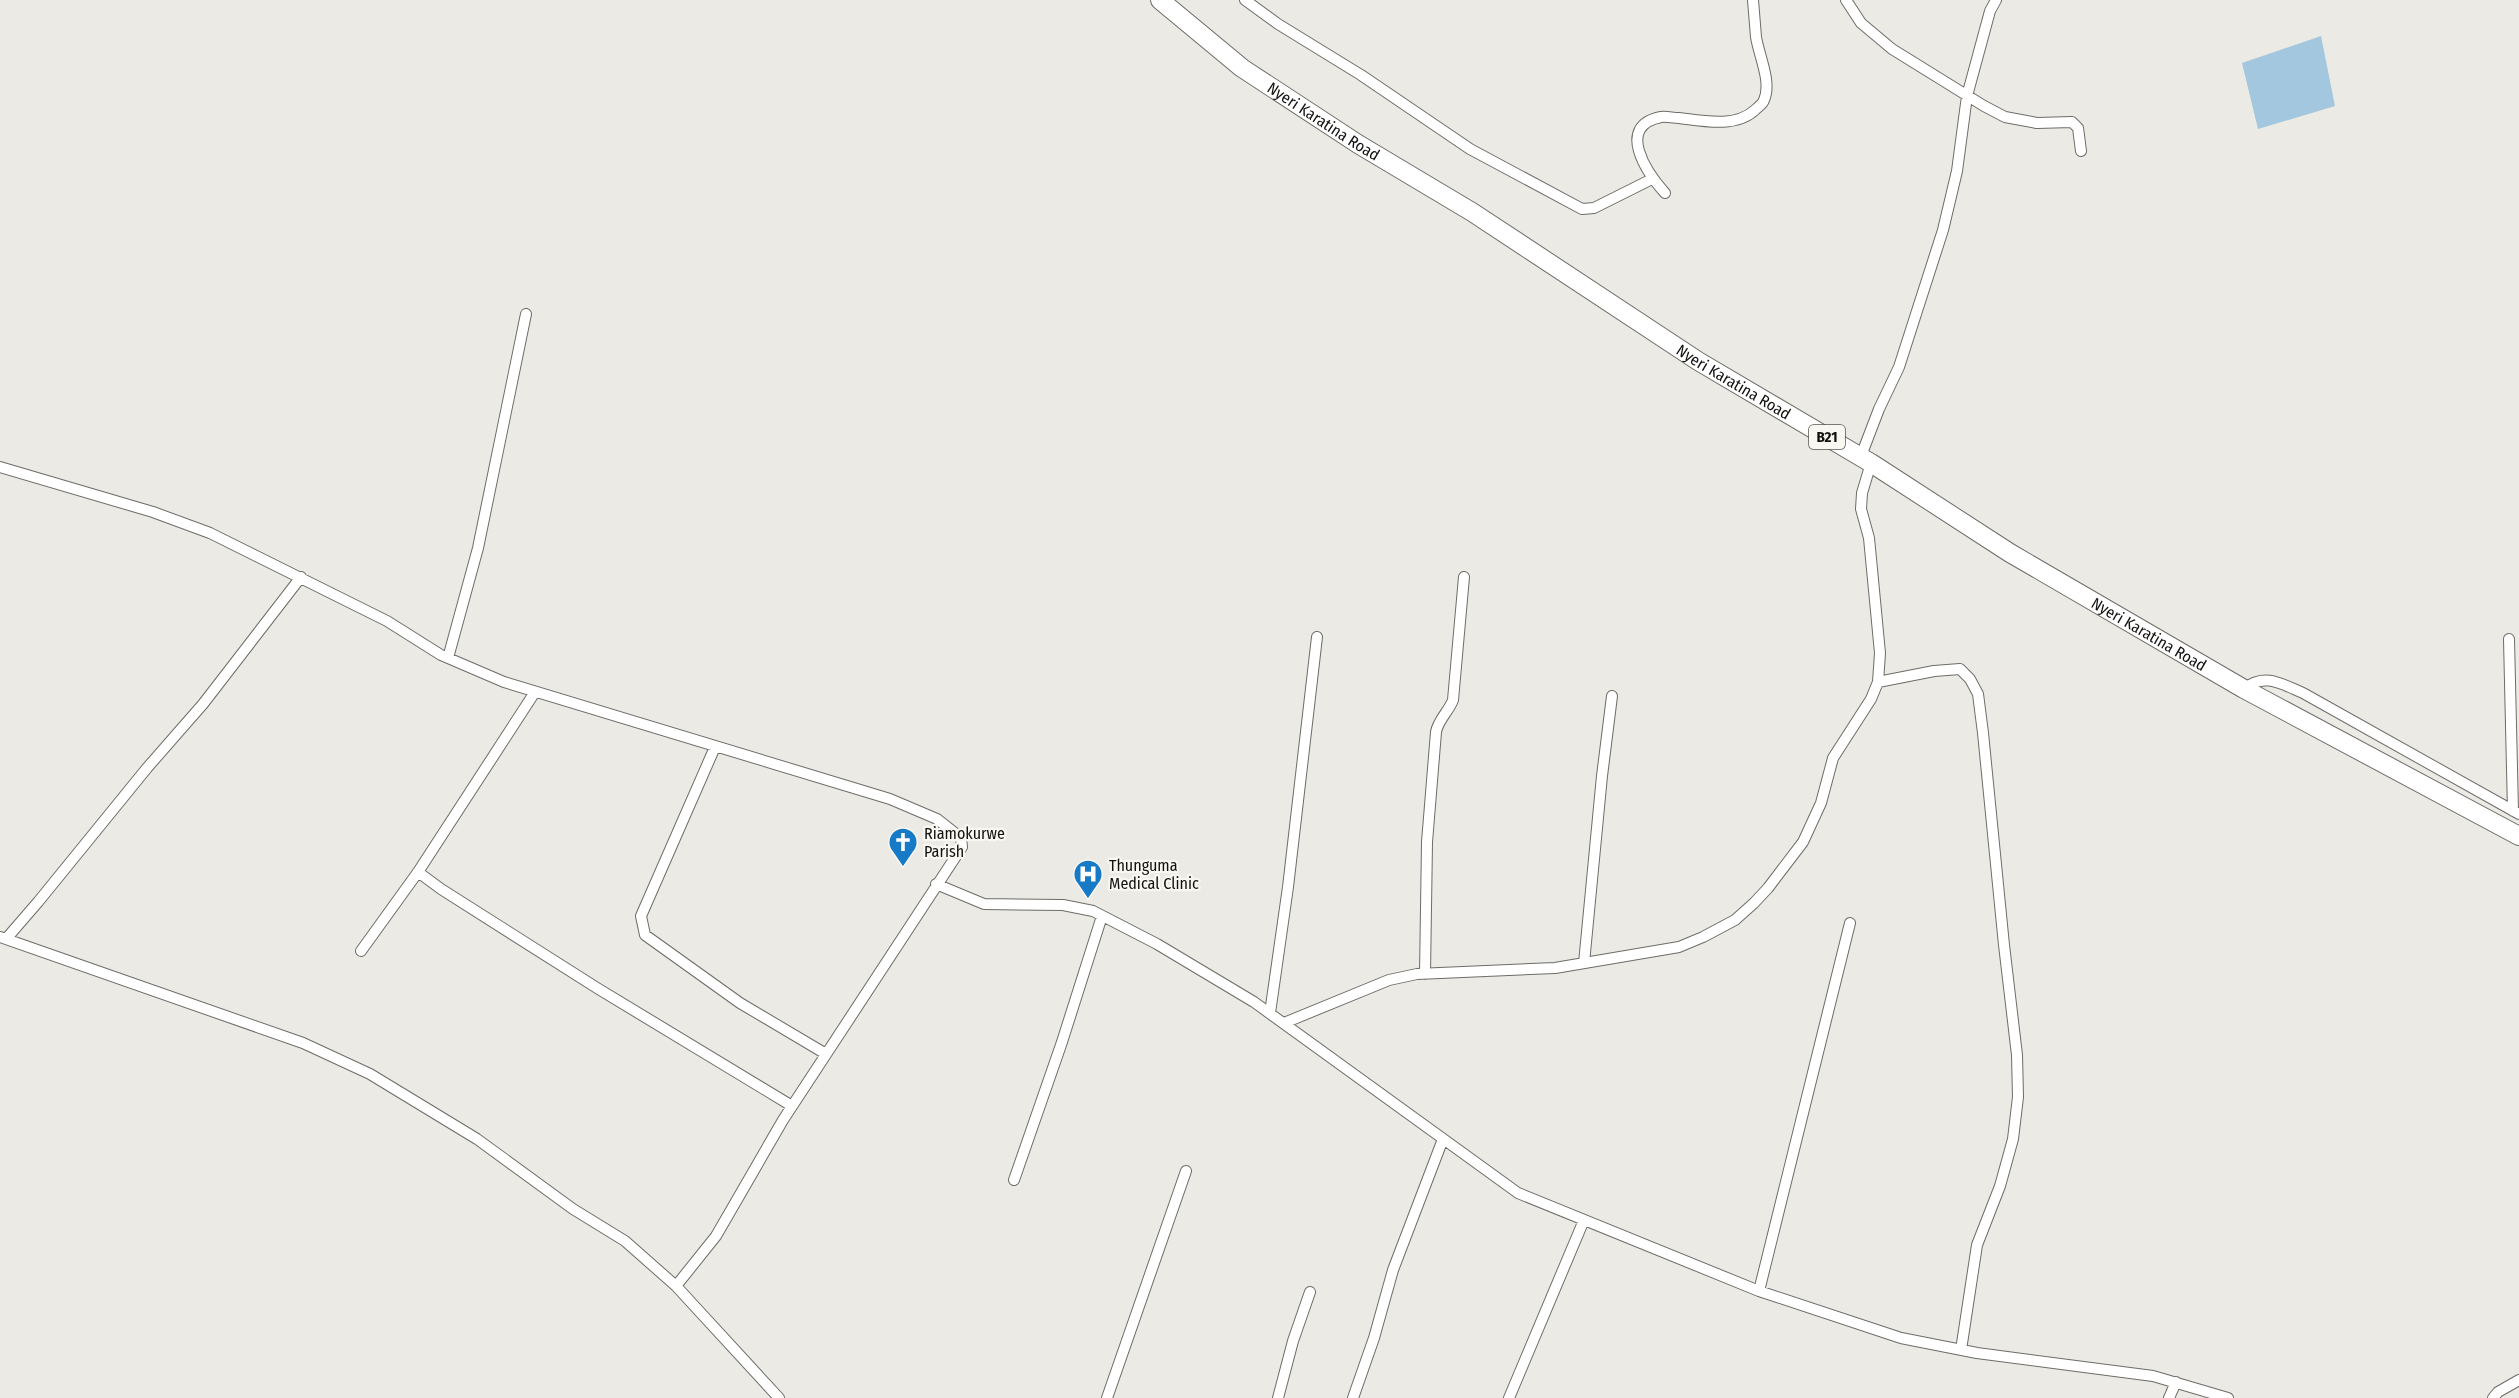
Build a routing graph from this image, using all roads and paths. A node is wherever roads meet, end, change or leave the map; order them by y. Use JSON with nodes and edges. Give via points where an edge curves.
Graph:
{"nodes":[{"id":1,"x":1160,"y":0,"type":"edge"},
{"id":2,"x":1245,"y":0,"type":"edge"},
{"id":3,"x":1753,"y":0,"type":"edge"},
{"id":4,"x":1846,"y":0,"type":"edge"},
{"id":5,"x":1996,"y":0,"type":"edge"},
{"id":6,"x":1967,"y":96,"type":"junction"},
{"id":7,"x":2081,"y":151,"type":"dead end"},
{"id":8,"x":1652,"y":179,"type":"junction"},
{"id":9,"x":1665,"y":193,"type":"dead end"},
{"id":10,"x":526,"y":314,"type":"dead end"},
{"id":11,"x":1866,"y":459,"type":"junction"},
{"id":12,"x":0,"y":467,"type":"edge"},
{"id":13,"x":301,"y":577,"type":"junction"},
{"id":14,"x":1464,"y":577,"type":"dead end"},
{"id":15,"x":1317,"y":637,"type":"dead end"},
{"id":16,"x":2509,"y":639,"type":"dead end"},
{"id":17,"x":448,"y":658,"type":"junction"},
{"id":18,"x":1878,"y":682,"type":"junction"},
{"id":19,"x":2244,"y":689,"type":"junction"},
{"id":20,"x":535,"y":692,"type":"junction"},
{"id":21,"x":1612,"y":696,"type":"dead end"},
{"id":22,"x":715,"y":747,"type":"junction"},
{"id":23,"x":2516,"y":812,"type":"edge"},
{"id":24,"x":2519,"y":836,"type":"edge"},
{"id":25,"x":418,"y":872,"type":"junction"},
{"id":26,"x":936,"y":884,"type":"junction"},
{"id":27,"x":1102,"y":916,"type":"junction"},
{"id":28,"x":1850,"y":923,"type":"dead end"},
{"id":29,"x":3,"y":938,"type":"edge"},
{"id":30,"x":362,"y":951,"type":"dead end"},
{"id":31,"x":1584,"y":963,"type":"junction"},
{"id":32,"x":1425,"y":974,"type":"junction"},
{"id":33,"x":1270,"y":1013,"type":"junction"},
{"id":34,"x":1284,"y":1023,"type":"junction"},
{"id":35,"x":826,"y":1054,"type":"junction"},
{"id":36,"x":792,"y":1106,"type":"junction"},
{"id":37,"x":1443,"y":1140,"type":"junction"},
{"id":38,"x":1186,"y":1171,"type":"dead end"},
{"id":39,"x":1014,"y":1180,"type":"dead end"},
{"id":40,"x":1584,"y":1220,"type":"junction"},
{"id":41,"x":676,"y":1286,"type":"junction"},
{"id":42,"x":1759,"y":1291,"type":"junction"},
{"id":43,"x":1310,"y":1292,"type":"dead end"},
{"id":44,"x":1961,"y":1350,"type":"junction"},
{"id":45,"x":2519,"y":1380,"type":"edge"},
{"id":46,"x":2176,"y":1382,"type":"junction"},
{"id":47,"x":779,"y":1398,"type":"edge"},
{"id":48,"x":1107,"y":1398,"type":"edge"},
{"id":49,"x":1278,"y":1398,"type":"edge"},
{"id":50,"x":1353,"y":1398,"type":"edge"},
{"id":51,"x":1509,"y":1398,"type":"edge"},
{"id":52,"x":2169,"y":1398,"type":"edge"},
{"id":53,"x":2228,"y":1398,"type":"edge"},
{"id":54,"x":2493,"y":1398,"type":"edge"}],
"edges":[{"from":1,"to":11,"type":"highway","name":"Nyeri Karatina Road","number":"B21","via":[[1242,68],[1358,144],[1472,212],[1698,361]]},
{"from":2,"to":8,"type":"street","via":[[1470,149],[1582,209],[1594,208]]},
{"from":3,"to":8,"type":"street","via":[[1766,86],[1764,102],[1736,121],[1662,117],[1648,122],[1638,133],[1636,143]]},
{"from":4,"to":6,"type":"street","via":[[1861,23],[1892,49]]},
{"from":5,"to":6,"type":"street"},
{"from":6,"to":7,"type":"street","via":[[2005,117],[2037,123],[2072,122],[2078,128]]},
{"from":6,"to":11,"type":"street","via":[[1957,171],[1926,289],[1899,367],[1879,409]]},
{"from":8,"to":9,"type":"street"},
{"from":10,"to":17,"type":"street","via":[[478,548]]},
{"from":11,"to":18,"type":"street","via":[[1861,508],[1869,538],[1880,653]]},
{"from":11,"to":19,"type":"highway","name":"Nyeri Karatina Road","number":"B21","via":[[2010,554]]},
{"from":12,"to":13,"type":"street","via":[[153,512],[210,533]]},
{"from":13,"to":17,"type":"street"},
{"from":13,"to":29,"type":"street","via":[[203,704],[38,902]]},
{"from":14,"to":32,"type":"street","via":[[1455,691],[1436,732],[1427,842]]},
{"from":15,"to":33,"type":"street"},
{"from":16,"to":23,"type":"street"},
{"from":17,"to":20,"type":"street"},
{"from":18,"to":31,"type":"street","via":[[1833,758],[1821,803],[1803,842],[1754,903],[1735,920],[1679,947]]},
{"from":18,"to":44,"type":"street","via":[[1960,669],[1970,678],[1977,694],[1983,733],[2017,1055],[2018,1097],[2013,1139],[2000,1186],[1977,1245]]},
{"from":19,"to":23,"type":"street","via":[[2264,679],[2277,681]]},
{"from":19,"to":24,"type":"highway","name":"Nyeri Karatina Road","number":"B21"},
{"from":20,"to":22,"type":"street"},
{"from":20,"to":25,"type":"street"},
{"from":21,"to":31,"type":"street"},
{"from":22,"to":26,"type":"street","via":[[890,799],[937,819],[961,838],[962,847]]},
{"from":22,"to":35,"type":"street","via":[[641,916],[645,935],[740,1003]]},
{"from":25,"to":30,"type":"street"},
{"from":25,"to":36,"type":"street","via":[[588,982]]},
{"from":26,"to":27,"type":"street","via":[[984,904],[1063,905]]},
{"from":26,"to":35,"type":"street"},
{"from":27,"to":33,"type":"street","via":[[1157,944]]},
{"from":27,"to":39,"type":"street"},
{"from":28,"to":42,"type":"street"},
{"from":29,"to":41,"type":"street","via":[[303,1043],[370,1074],[477,1138],[573,1209],[624,1241]]},
{"from":31,"to":32,"type":"street","via":[[1516,971]]},
{"from":32,"to":34,"type":"street","via":[[1389,980]]},
{"from":33,"to":34,"type":"street"},
{"from":34,"to":37,"type":"street"},
{"from":35,"to":36,"type":"street"},
{"from":36,"to":41,"type":"street","via":[[716,1236]]},
{"from":37,"to":40,"type":"street","via":[[1518,1193]]},
{"from":37,"to":50,"type":"street","via":[[1393,1270]]},
{"from":38,"to":48,"type":"street"},
{"from":40,"to":42,"type":"street"},
{"from":40,"to":51,"type":"street"},
{"from":41,"to":47,"type":"street"},
{"from":42,"to":44,"type":"street","via":[[1901,1338]]},
{"from":43,"to":49,"type":"street"},
{"from":44,"to":46,"type":"street"},
{"from":45,"to":54,"type":"street"},
{"from":46,"to":52,"type":"street"},
{"from":46,"to":53,"type":"street"}]}
